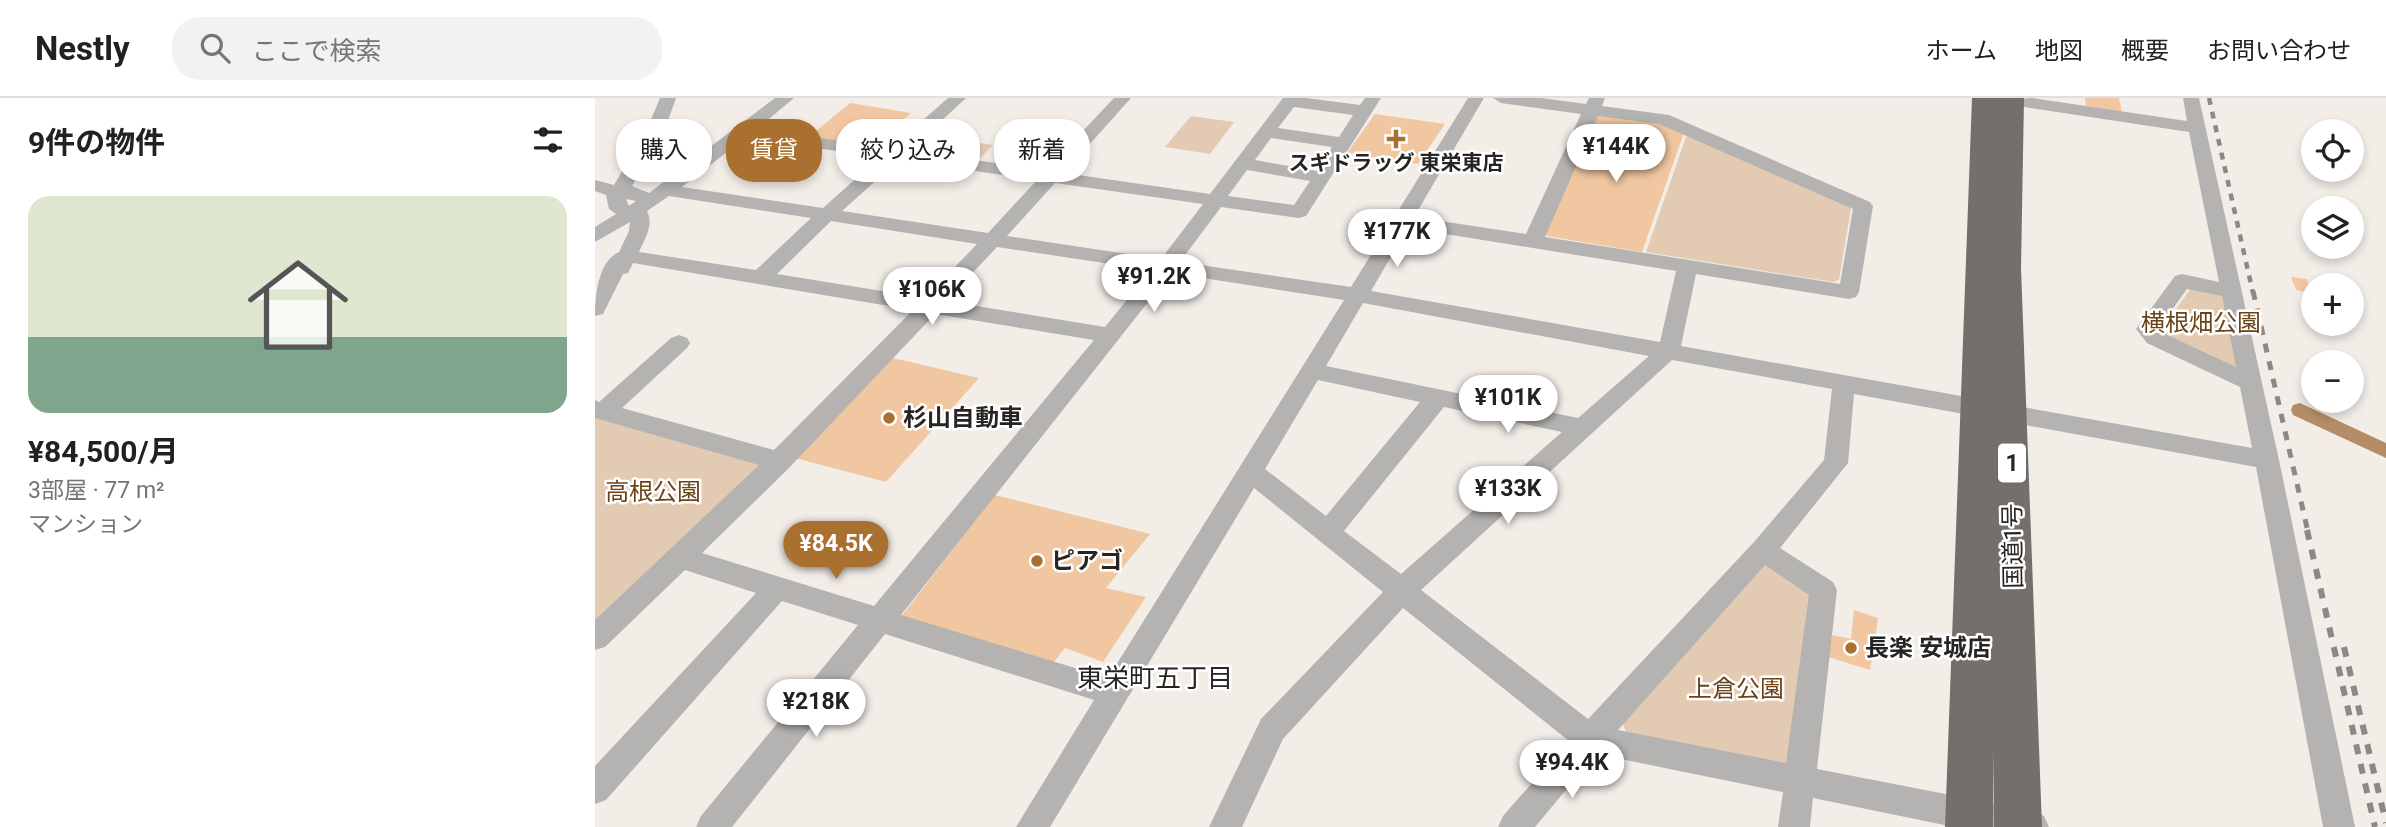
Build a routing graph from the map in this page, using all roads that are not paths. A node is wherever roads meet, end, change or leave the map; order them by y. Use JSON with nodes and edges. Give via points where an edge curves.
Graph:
{"nodes":[{"id":1,"x":668,"y":98,"type":"edge"},
{"id":2,"x":786,"y":98,"type":"edge"},
{"id":3,"x":958,"y":98,"type":"edge"},
{"id":4,"x":1123,"y":98,"type":"edge"},
{"id":5,"x":1476,"y":98,"type":"edge"},
{"id":6,"x":1501,"y":98,"type":"edge"},
{"id":7,"x":2191,"y":98,"type":"edge"},
{"id":8,"x":1291,"y":99,"type":"edge"},
{"id":9,"x":2002,"y":99,"type":"edge"},
{"id":10,"x":1368,"y":104,"type":"edge"},
{"id":11,"x":1594,"y":104,"type":"edge"},
{"id":12,"x":758,"y":119,"type":"edge"},
{"id":13,"x":934,"y":119,"type":"edge"},
{"id":14,"x":2197,"y":128,"type":"junction"},
{"id":15,"x":1268,"y":132,"type":"junction"},
{"id":16,"x":1090,"y":134,"type":"edge"},
{"id":17,"x":726,"y":143,"type":"edge"},
{"id":18,"x":1343,"y":143,"type":"junction"},
{"id":19,"x":1243,"y":164,"type":"junction"},
{"id":20,"x":1321,"y":177,"type":"junction"},
{"id":21,"x":863,"y":182,"type":"edge"},
{"id":22,"x":1046,"y":182,"type":"edge"},
{"id":23,"x":1079,"y":182,"type":"edge"},
{"id":24,"x":597,"y":185,"type":"dead end"},
{"id":25,"x":666,"y":190,"type":"junction"},
{"id":26,"x":1215,"y":201,"type":"junction"},
{"id":27,"x":638,"y":208,"type":"junction"},
{"id":28,"x":825,"y":216,"type":"junction"},
{"id":29,"x":1402,"y":221,"type":"junction"},
{"id":30,"x":595,"y":236,"type":"edge"},
{"id":31,"x":993,"y":240,"type":"junction"},
{"id":32,"x":1533,"y":240,"type":"junction"},
{"id":33,"x":627,"y":256,"type":"junction"},
{"id":34,"x":1688,"y":265,"type":"junction"},
{"id":35,"x":1166,"y":266,"type":"junction"},
{"id":36,"x":761,"y":277,"type":"junction"},
{"id":37,"x":2232,"y":291,"type":"junction"},
{"id":38,"x":1356,"y":295,"type":"junction"},
{"id":39,"x":931,"y":305,"type":"junction"},
{"id":40,"x":595,"y":309,"type":"edge"},
{"id":41,"x":595,"y":323,"type":"edge"},
{"id":42,"x":1109,"y":335,"type":"junction"},
{"id":43,"x":679,"y":343,"type":"dead end"},
{"id":44,"x":1669,"y":350,"type":"junction"},
{"id":45,"x":1311,"y":371,"type":"junction"},
{"id":46,"x":1844,"y":382,"type":"junction"},
{"id":47,"x":2249,"y":382,"type":"junction"},
{"id":48,"x":1441,"y":398,"type":"junction"},
{"id":49,"x":600,"y":410,"type":"edge"},
{"id":50,"x":1995,"y":411,"type":"junction"},
{"id":51,"x":1584,"y":428,"type":"junction"},
{"id":52,"x":2267,"y":460,"type":"junction"},
{"id":53,"x":779,"y":461,"type":"junction"},
{"id":54,"x":1251,"y":472,"type":"junction"},
{"id":55,"x":1329,"y":531,"type":"junction"},
{"id":56,"x":1763,"y":550,"type":"junction"},
{"id":57,"x":681,"y":558,"type":"junction"},
{"id":58,"x":777,"y":588,"type":"junction"},
{"id":59,"x":1402,"y":590,"type":"junction"},
{"id":60,"x":880,"y":620,"type":"junction"},
{"id":61,"x":595,"y":638,"type":"edge"},
{"id":62,"x":1112,"y":693,"type":"junction"},
{"id":63,"x":1590,"y":739,"type":"junction"},
{"id":64,"x":1801,"y":782,"type":"junction"},
{"id":65,"x":595,"y":789,"type":"edge"},
{"id":66,"x":1970,"y":820,"type":"edge"},
{"id":67,"x":2023,"y":826,"type":"edge"},
{"id":68,"x":712,"y":827,"type":"edge"},
{"id":69,"x":1031,"y":827,"type":"edge"},
{"id":70,"x":1225,"y":827,"type":"edge"},
{"id":71,"x":1514,"y":827,"type":"edge"},
{"id":72,"x":1794,"y":827,"type":"edge"},
{"id":73,"x":2339,"y":827,"type":"edge"}],
"edges":[{"from":1,"to":27,"type":"street","via":[[656,129],[621,187]]},
{"from":2,"to":12,"type":"street"},
{"from":3,"to":13,"type":"street"},
{"from":4,"to":16,"type":"street"},
{"from":5,"to":29,"type":"street"},
{"from":6,"to":11,"type":"street"},
{"from":7,"to":14,"type":"street"},
{"from":8,"to":10,"type":"street"},
{"from":8,"to":15,"type":"street"},
{"from":9,"to":14,"type":"street"},
{"from":9,"to":50,"type":"highway","name":"国道1号","number":"1","via":[[2006,268]]},
{"from":10,"to":18,"type":"street"},
{"from":11,"to":32,"type":"street"},
{"from":11,"to":34,"type":"street","via":[[1663,119],[1863,206],[1849,292]]},
{"from":14,"to":37,"type":"street"},
{"from":15,"to":18,"type":"street"},
{"from":15,"to":19,"type":"street"},
{"from":17,"to":25,"type":"street"},
{"from":18,"to":20,"type":"street"},
{"from":19,"to":20,"type":"street"},
{"from":19,"to":26,"type":"street"},
{"from":20,"to":26,"type":"street","via":[[1299,212]]},
{"from":21,"to":28,"type":"street"},
{"from":22,"to":31,"type":"street"},
{"from":23,"to":26,"type":"street"},
{"from":24,"to":27,"type":"street","via":[[615,192],[618,209]]},
{"from":25,"to":27,"type":"street"},
{"from":25,"to":28,"type":"street"},
{"from":26,"to":35,"type":"street"},
{"from":27,"to":30,"type":"street"},
{"from":27,"to":33,"type":"street","via":[[639,231]]},
{"from":28,"to":31,"type":"street"},
{"from":28,"to":36,"type":"street"},
{"from":29,"to":32,"type":"street"},
{"from":29,"to":38,"type":"street"},
{"from":31,"to":35,"type":"street"},
{"from":31,"to":39,"type":"street"},
{"from":32,"to":34,"type":"street"},
{"from":33,"to":36,"type":"street"},
{"from":33,"to":40,"type":"street","via":[[619,259]]},
{"from":33,"to":41,"type":"street"},
{"from":34,"to":44,"type":"street"},
{"from":35,"to":38,"type":"street"},
{"from":35,"to":42,"type":"street"},
{"from":36,"to":39,"type":"street"},
{"from":37,"to":47,"type":"street"},
{"from":37,"to":47,"type":"street","via":[[2182,281],[2147,329],[2155,338]]},
{"from":38,"to":44,"type":"street"},
{"from":38,"to":45,"type":"street"},
{"from":39,"to":42,"type":"street"},
{"from":39,"to":53,"type":"street"},
{"from":42,"to":60,"type":"street"},
{"from":43,"to":49,"type":"street"},
{"from":44,"to":46,"type":"street"},
{"from":44,"to":51,"type":"street"},
{"from":45,"to":48,"type":"street"},
{"from":45,"to":54,"type":"street"},
{"from":46,"to":50,"type":"street"},
{"from":46,"to":56,"type":"street","via":[[1836,463]]},
{"from":47,"to":52,"type":"street"},
{"from":48,"to":51,"type":"street"},
{"from":48,"to":55,"type":"street","via":[[1431,403]]},
{"from":49,"to":53,"type":"street"},
{"from":50,"to":52,"type":"street"},
{"from":50,"to":66,"type":"highway","name":"国道1号","number":"1"},
{"from":50,"to":67,"type":"highway","name":"国道1号","number":"1"},
{"from":51,"to":59,"type":"street"},
{"from":52,"to":73,"type":"street"},
{"from":53,"to":57,"type":"street"},
{"from":54,"to":55,"type":"street"},
{"from":54,"to":62,"type":"street"},
{"from":55,"to":59,"type":"street"},
{"from":56,"to":63,"type":"street"},
{"from":56,"to":64,"type":"street","via":[[1823,590]]},
{"from":57,"to":58,"type":"street"},
{"from":57,"to":61,"type":"street"},
{"from":58,"to":60,"type":"street"},
{"from":58,"to":65,"type":"street"},
{"from":59,"to":63,"type":"street"},
{"from":59,"to":70,"type":"street","via":[[1272,729]]},
{"from":60,"to":62,"type":"street"},
{"from":60,"to":68,"type":"street"},
{"from":62,"to":69,"type":"street"},
{"from":63,"to":64,"type":"street"},
{"from":63,"to":71,"type":"street"},
{"from":64,"to":66,"type":"street"},
{"from":64,"to":72,"type":"street"},
{"from":66,"to":67,"type":"street"}]}
